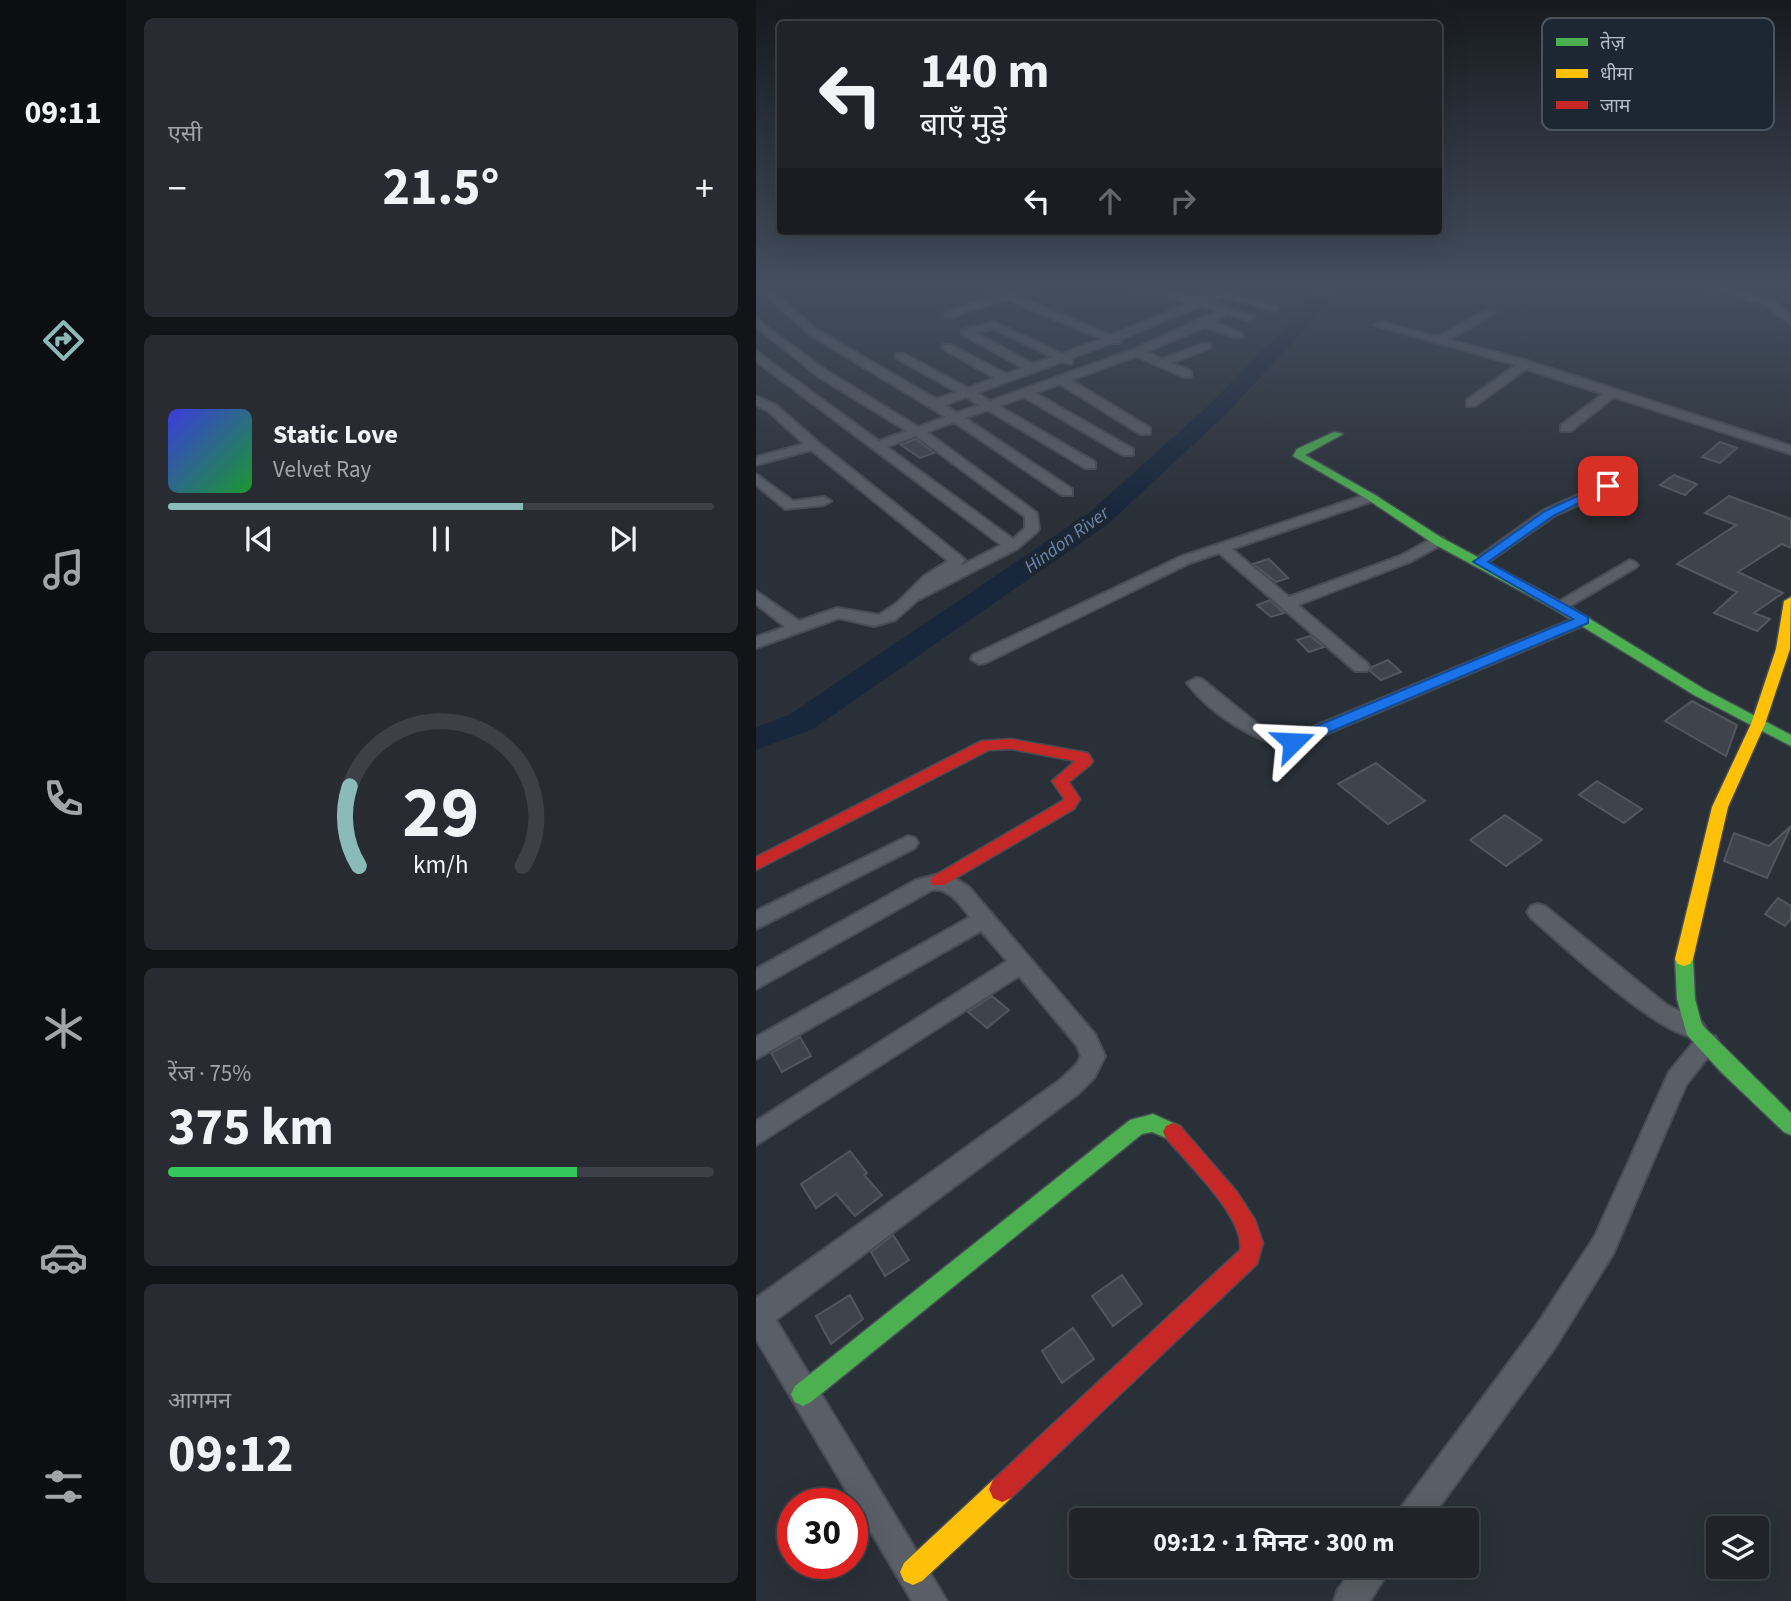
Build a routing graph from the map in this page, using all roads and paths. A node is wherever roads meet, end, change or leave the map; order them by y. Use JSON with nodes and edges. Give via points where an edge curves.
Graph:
{"nodes":[{"id":1,"x":765,"y":362,"type":"edge"},
{"id":2,"x":814,"y":362,"type":"edge"},
{"id":3,"x":862,"y":362,"type":"edge"},
{"id":4,"x":911,"y":362,"type":"edge"},
{"id":5,"x":973,"y":362,"type":"edge"},
{"id":6,"x":1020,"y":362,"type":"edge"},
{"id":7,"x":1050,"y":362,"type":"edge"},
{"id":8,"x":1068,"y":362,"type":"edge"},
{"id":9,"x":1106,"y":362,"type":"edge"},
{"id":10,"x":1165,"y":362,"type":"edge"},
{"id":11,"x":1512,"y":362,"type":"edge"},
{"id":12,"x":1162,"y":363,"type":"joint"},
{"id":13,"x":1524,"y":365,"type":"junction"},
{"id":14,"x":1032,"y":368,"type":"junction"},
{"id":15,"x":1085,"y":369,"type":"junction"},
{"id":16,"x":1187,"y":374,"type":"dead end"},
{"id":17,"x":1060,"y":378,"type":"junction"},
{"id":18,"x":1004,"y":379,"type":"junction"},
{"id":19,"x":969,"y":391,"type":"junction"},
{"id":20,"x":1024,"y":392,"type":"junction"},
{"id":21,"x":1612,"y":393,"type":"junction"},
{"id":22,"x":756,"y":400,"type":"edge"},
{"id":23,"x":1471,"y":403,"type":"dead end"},
{"id":24,"x":934,"y":404,"type":"junction"},
{"id":25,"x":989,"y":406,"type":"junction"},
{"id":26,"x":955,"y":418,"type":"junction"},
{"id":27,"x":1566,"y":428,"type":"dead end"},
{"id":28,"x":1145,"y":431,"type":"dead end"},
{"id":29,"x":918,"y":432,"type":"junction"},
{"id":30,"x":1338,"y":434,"type":"dead end"},
{"id":31,"x":814,"y":445,"type":"junction"},
{"id":32,"x":877,"y":446,"type":"junction"},
{"id":33,"x":1791,"y":450,"type":"edge"},
{"id":34,"x":1128,"y":452,"type":"dead end"},
{"id":35,"x":756,"y":461,"type":"edge"},
{"id":36,"x":1090,"y":465,"type":"dead end"},
{"id":37,"x":1627,"y":477,"type":"dead end"},
{"id":38,"x":756,"y":479,"type":"edge"},
{"id":39,"x":1067,"y":492,"type":"dead end"},
{"id":40,"x":1371,"y":497,"type":"junction"},
{"id":41,"x":824,"y":501,"type":"dead end"},
{"id":42,"x":1438,"y":541,"type":"junction"},
{"id":43,"x":1012,"y":546,"type":"junction"},
{"id":44,"x":1221,"y":547,"type":"junction"},
{"id":45,"x":1479,"y":562,"type":"junction"},
{"id":46,"x":1630,"y":565,"type":"dead end"},
{"id":47,"x":756,"y":596,"type":"edge"},
{"id":48,"x":912,"y":597,"type":"junction"},
{"id":49,"x":1791,"y":601,"type":"edge"},
{"id":50,"x":1289,"y":603,"type":"junction"},
{"id":51,"x":1559,"y":606,"type":"junction"},
{"id":52,"x":1583,"y":620,"type":"junction"},
{"id":53,"x":796,"y":627,"type":"junction"},
{"id":54,"x":756,"y":643,"type":"edge"},
{"id":55,"x":979,"y":659,"type":"dead end"},
{"id":56,"x":1361,"y":667,"type":"dead end"},
{"id":57,"x":1196,"y":683,"type":"dead end"},
{"id":58,"x":1758,"y":724,"type":"junction"},
{"id":59,"x":1791,"y":741,"type":"edge"},
{"id":60,"x":908,"y":843,"type":"dead end"},
{"id":61,"x":756,"y":864,"type":"edge"},
{"id":62,"x":938,"y":881,"type":"junction"},
{"id":63,"x":1538,"y":912,"type":"dead end"},
{"id":64,"x":984,"y":919,"type":"junction"},
{"id":65,"x":756,"y":921,"type":"edge"},
{"id":66,"x":1021,"y":963,"type":"junction"},
{"id":67,"x":756,"y":980,"type":"edge"},
{"id":68,"x":1701,"y":1036,"type":"junction"},
{"id":69,"x":756,"y":1049,"type":"edge"},
{"id":70,"x":1791,"y":1126,"type":"edge"},
{"id":71,"x":756,"y":1134,"type":"edge"},
{"id":72,"x":757,"y":1314,"type":"edge"},
{"id":73,"x":803,"y":1394,"type":"junction"},
{"id":74,"x":1420,"y":1508,"type":"edge"},
{"id":75,"x":913,"y":1572,"type":"junction"},
{"id":76,"x":1367,"y":1578,"type":"edge"},
{"id":77,"x":931,"y":1601,"type":"edge"},
{"id":78,"x":1350,"y":1601,"type":"edge"}],
"edges":[{"from":1,"to":32,"type":"street"},
{"from":2,"to":29,"type":"street","via":[[823,374]]},
{"from":3,"to":24,"type":"street"},
{"from":4,"to":19,"type":"street"},
{"from":5,"to":18,"type":"street"},
{"from":6,"to":14,"type":"street"},
{"from":7,"to":14,"type":"street"},
{"from":8,"to":15,"type":"street"},
{"from":9,"to":15,"type":"street"},
{"from":10,"to":12,"type":"street"},
{"from":11,"to":13,"type":"street"},
{"from":12,"to":16,"type":"street"},
{"from":13,"to":21,"type":"street"},
{"from":13,"to":23,"type":"street"},
{"from":14,"to":18,"type":"street"},
{"from":15,"to":17,"type":"street"},
{"from":17,"to":20,"type":"street"},
{"from":17,"to":28,"type":"street"},
{"from":18,"to":19,"type":"street"},
{"from":19,"to":24,"type":"street"},
{"from":19,"to":25,"type":"street"},
{"from":20,"to":25,"type":"street"},
{"from":20,"to":34,"type":"street"},
{"from":21,"to":27,"type":"street"},
{"from":21,"to":33,"type":"street"},
{"from":22,"to":31,"type":"street"},
{"from":24,"to":26,"type":"street"},
{"from":25,"to":26,"type":"street"},
{"from":25,"to":36,"type":"street"},
{"from":26,"to":29,"type":"street"},
{"from":26,"to":39,"type":"street"},
{"from":29,"to":32,"type":"street"},
{"from":29,"to":43,"type":"street","via":[[1032,516],[1032,529]]},
{"from":30,"to":40,"type":"street","via":[[1299,456]]},
{"from":31,"to":35,"type":"street"},
{"from":31,"to":48,"type":"street","via":[[957,560]]},
{"from":32,"to":43,"type":"street"},
{"from":37,"to":45,"type":"street","via":[[1549,513]]},
{"from":38,"to":41,"type":"street","via":[[792,506]]},
{"from":40,"to":42,"type":"street"},
{"from":40,"to":44,"type":"street"},
{"from":42,"to":45,"type":"street"},
{"from":42,"to":50,"type":"street","via":[[1405,559]]},
{"from":43,"to":48,"type":"street"},
{"from":44,"to":50,"type":"street"},
{"from":44,"to":55,"type":"street"},
{"from":45,"to":51,"type":"street"},
{"from":46,"to":51,"type":"street"},
{"from":47,"to":53,"type":"street"},
{"from":48,"to":53,"type":"street","via":[[886,619],[837,613]]},
{"from":49,"to":58,"type":"street","via":[[1783,649]]},
{"from":50,"to":56,"type":"street"},
{"from":51,"to":52,"type":"street"},
{"from":52,"to":57,"type":"street","via":[[1293,742],[1247,725]]},
{"from":52,"to":58,"type":"street"},
{"from":53,"to":54,"type":"street"},
{"from":58,"to":59,"type":"street"},
{"from":58,"to":68,"type":"street","via":[[1720,807],[1684,957],[1686,999]]},
{"from":60,"to":65,"type":"street"},
{"from":61,"to":62,"type":"street","via":[[986,745],[1011,744],[1083,757],[1083,766],[1060,781],[1072,799],[1068,805]]},
{"from":62,"to":64,"type":"street","via":[[953,884]]},
{"from":62,"to":67,"type":"street","via":[[923,885]]},
{"from":63,"to":68,"type":"street","via":[[1659,1012]]},
{"from":64,"to":66,"type":"street"},
{"from":64,"to":69,"type":"street"},
{"from":66,"to":71,"type":"street"},
{"from":66,"to":72,"type":"street","via":[[1092,1048],[1086,1071]]},
{"from":68,"to":70,"type":"street"},
{"from":68,"to":74,"type":"street","via":[[1677,1079],[1604,1245],[1546,1336]]},
{"from":72,"to":73,"type":"street"},
{"from":73,"to":75,"type":"street"},
{"from":73,"to":75,"type":"street","via":[[1137,1126],[1153,1123],[1170,1129],[1243,1221],[1252,1240],[1246,1261]]},
{"from":75,"to":77,"type":"street"},
{"from":76,"to":78,"type":"street"}]}
